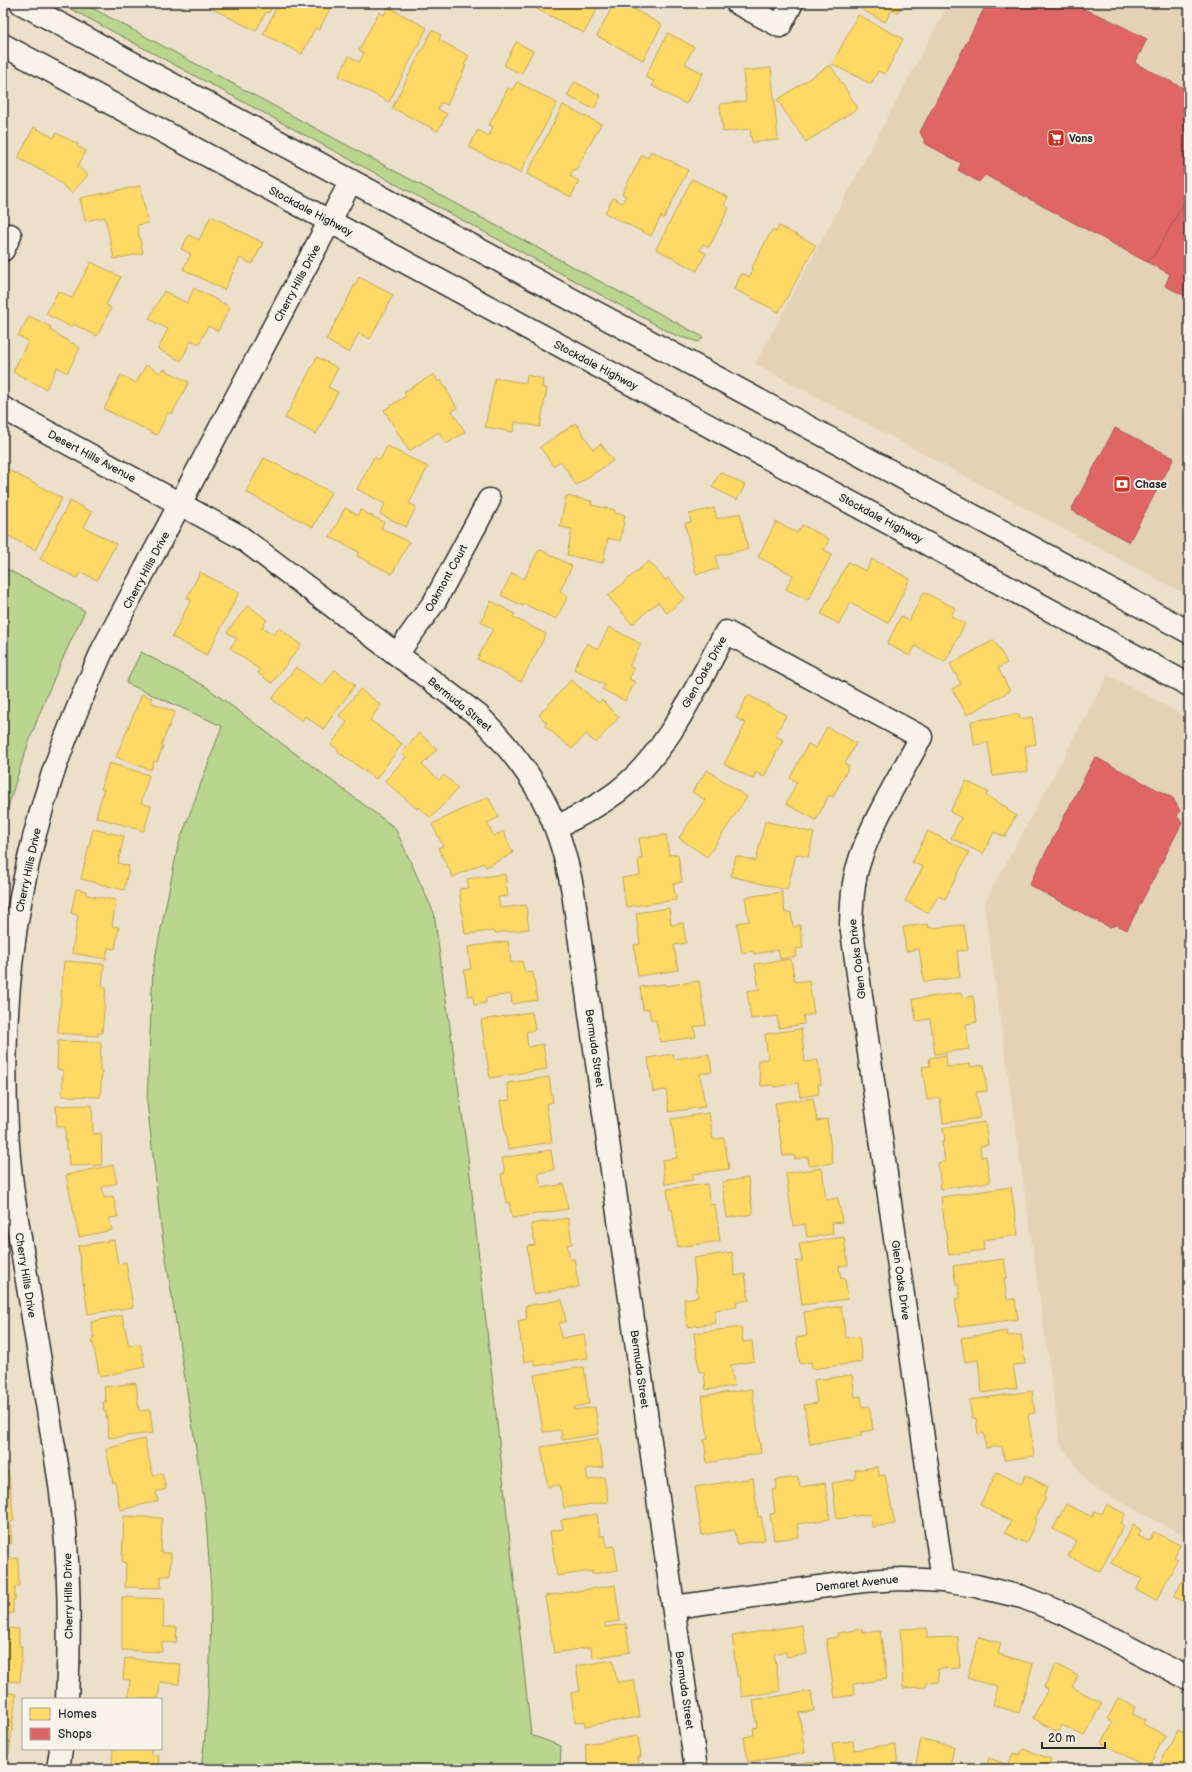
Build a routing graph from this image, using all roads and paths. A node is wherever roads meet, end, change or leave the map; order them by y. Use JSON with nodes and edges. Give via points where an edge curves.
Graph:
{"nodes":[{"id":1,"x":21,"y":3,"type":"edge"},
{"id":2,"x":737,"y":3,"type":"edge"},
{"id":3,"x":792,"y":3,"type":"edge"},
{"id":4,"x":3,"y":45,"type":"edge"},
{"id":5,"x":351,"y":181,"type":"junction"},
{"id":6,"x":330,"y":221,"type":"junction"},
{"id":7,"x":3,"y":408,"type":"edge"},
{"id":8,"x":489,"y":500,"type":"dead end"},
{"id":9,"x":181,"y":504,"type":"junction"},
{"id":10,"x":1189,"y":632,"type":"edge"},
{"id":11,"x":397,"y":654,"type":"junction"},
{"id":12,"x":1189,"y":685,"type":"edge"},
{"id":13,"x":556,"y":827,"type":"junction"},
{"id":14,"x":5,"y":1004,"type":"edge"},
{"id":15,"x":943,"y":1581,"type":"junction"},
{"id":16,"x":674,"y":1607,"type":"junction"},
{"id":17,"x":1189,"y":1679,"type":"edge"},
{"id":18,"x":67,"y":1698,"type":"edge"},
{"id":19,"x":61,"y":1750,"type":"edge"},
{"id":20,"x":58,"y":1769,"type":"edge"},
{"id":21,"x":696,"y":1769,"type":"edge"}],
"edges":[{"from":1,"to":5,"type":"street"},
{"from":2,"to":3,"type":"street","via":[[780,26]]},
{"from":4,"to":6,"type":"street","name":"Stockdale Highway"},
{"from":5,"to":6,"type":"street","name":"Cherry Hills Drive"},
{"from":5,"to":10,"type":"street"},
{"from":6,"to":9,"type":"street","name":"Cherry Hills Drive"},
{"from":6,"to":12,"type":"street","name":"Stockdale Highway"},
{"from":7,"to":9,"type":"street","name":"Desert Hills Avenue"},
{"from":8,"to":11,"type":"street","name":"Oakmont Court","via":[[435,601]]},
{"from":9,"to":11,"type":"street","name":"Bermuda Street","via":[[239,536]]},
{"from":9,"to":14,"type":"street","name":"Cherry Hills Drive","via":[[103,649],[76,710],[53,774],[34,838],[20,904]]},
{"from":11,"to":13,"type":"street","name":"Bermuda Street","via":[[479,716],[504,741],[529,773]]},
{"from":13,"to":15,"type":"street","name":"Glen Oaks Drive","via":[[586,813],[618,792],[642,770],[663,744],[679,718],[726,632],[921,737],[867,839],[857,867],[851,924]]},
{"from":13,"to":16,"type":"street","name":"Bermuda Street","via":[[568,863],[575,900]]},
{"from":14,"to":18,"type":"street","name":"Cherry Hills Drive","via":[[7,1130],[13,1196],[62,1498],[70,1633]]},
{"from":15,"to":16,"type":"street","name":"Demaret Avenue","via":[[863,1581]]},
{"from":15,"to":17,"type":"street","name":"Demaret Avenue","via":[[1022,1597],[1066,1614]]},
{"from":16,"to":21,"type":"street","name":"Bermuda Street"},
{"from":19,"to":20,"type":"street"}]}
